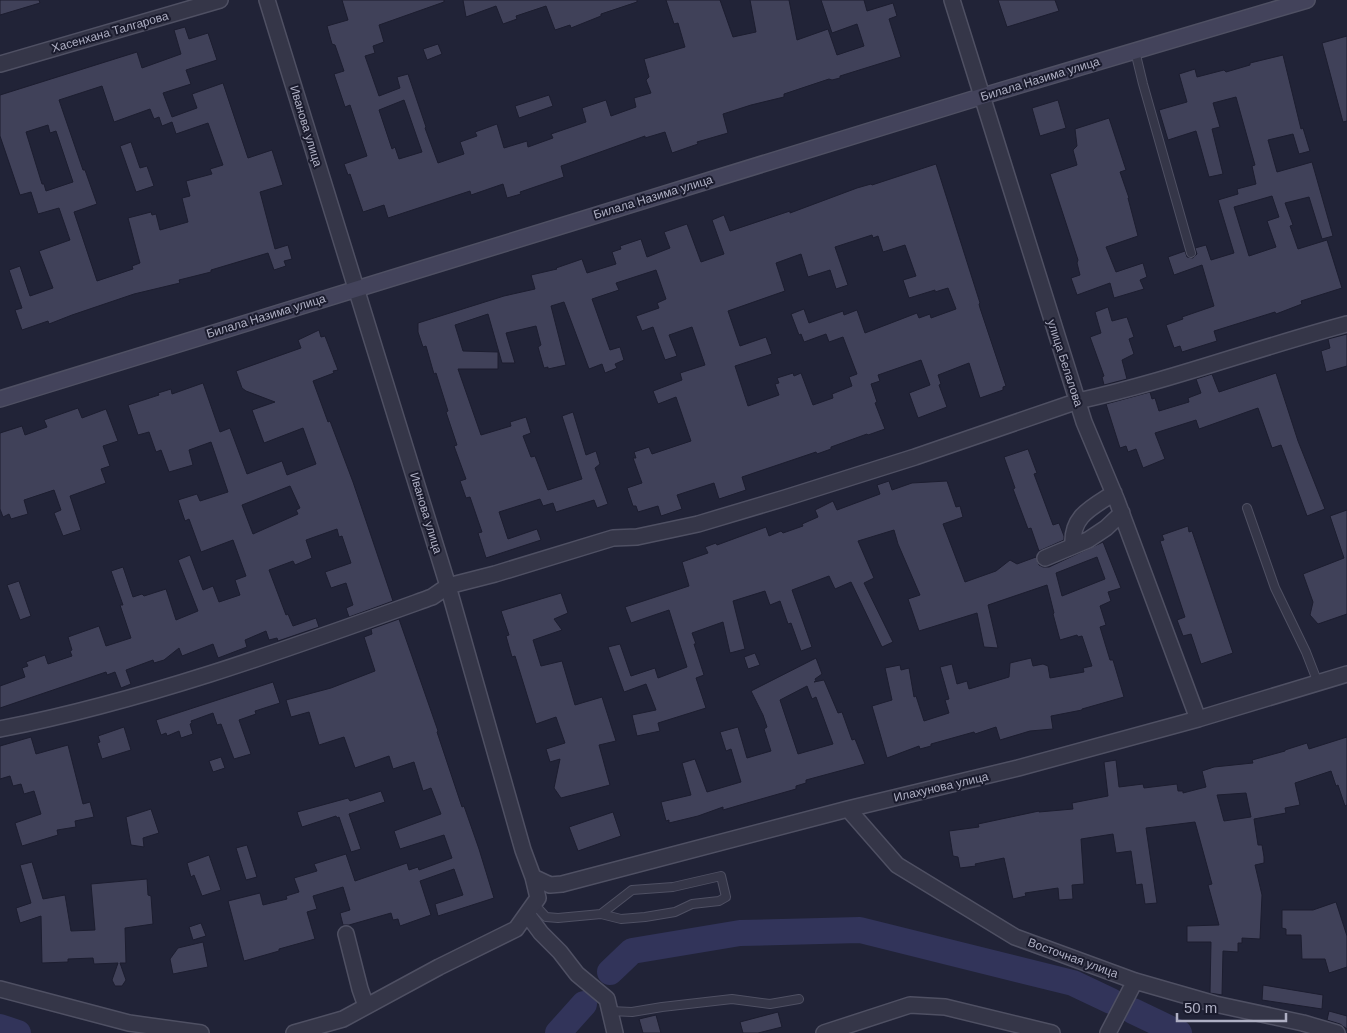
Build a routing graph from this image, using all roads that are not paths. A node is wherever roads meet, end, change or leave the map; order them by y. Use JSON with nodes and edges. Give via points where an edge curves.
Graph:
{"nodes":[{"id":1,"x":220,"y":0,"type":"edge"},
{"id":2,"x":267,"y":0,"type":"edge"},
{"id":3,"x":952,"y":0,"type":"edge"},
{"id":4,"x":1307,"y":0,"type":"edge"},
{"id":5,"x":1134,"y":51,"type":"junction"},
{"id":6,"x":0,"y":64,"type":"edge"},
{"id":7,"x":983,"y":96,"type":"junction"},
{"id":8,"x":1191,"y":253,"type":"dead end"},
{"id":9,"x":356,"y":288,"type":"junction"},
{"id":10,"x":1347,"y":324,"type":"edge"},
{"id":11,"x":0,"y":398,"type":"edge"},
{"id":12,"x":1078,"y":401,"type":"junction"},
{"id":13,"x":1114,"y":493,"type":"junction"},
{"id":14,"x":1247,"y":508,"type":"dead end"},
{"id":15,"x":1122,"y":513,"type":"junction"},
{"id":16,"x":1074,"y":546,"type":"junction"},
{"id":17,"x":1045,"y":558,"type":"dead end"},
{"id":18,"x":448,"y":586,"type":"junction"},
{"id":19,"x":1347,"y":674,"type":"edge"},
{"id":20,"x":1318,"y":683,"type":"junction"},
{"id":21,"x":1198,"y":719,"type":"junction"},
{"id":22,"x":0,"y":729,"type":"edge"},
{"id":23,"x":848,"y":809,"type":"junction"},
{"id":24,"x":533,"y":877,"type":"junction"},
{"id":25,"x":531,"y":909,"type":"junction"},
{"id":26,"x":601,"y":914,"type":"junction"},
{"id":27,"x":346,"y":934,"type":"dead end"},
{"id":28,"x":1135,"y":981,"type":"junction"},
{"id":29,"x":0,"y":989,"type":"edge"},
{"id":30,"x":799,"y":999,"type":"dead end"},
{"id":31,"x":609,"y":1005,"type":"junction"},
{"id":32,"x":366,"y":1006,"type":"junction"},
{"id":33,"x":858,"y":1027,"type":"edge"},
{"id":34,"x":201,"y":1033,"type":"edge"},
{"id":35,"x":294,"y":1033,"type":"edge"},
{"id":36,"x":615,"y":1033,"type":"edge"},
{"id":37,"x":824,"y":1033,"type":"edge"},
{"id":38,"x":1052,"y":1033,"type":"edge"},
{"id":39,"x":1108,"y":1033,"type":"edge"},
{"id":40,"x":1337,"y":1033,"type":"edge"}],
"edges":[{"from":1,"to":6,"type":"street","name":"Хасенхана Талгарова"},
{"from":2,"to":9,"type":"street","name":"Иванова улица"},
{"from":3,"to":7,"type":"street","name":"улица Белалова"},
{"from":4,"to":5,"type":"street","name":"Билала Назима улица"},
{"from":5,"to":7,"type":"street","name":"Билала Назима улица"},
{"from":5,"to":8,"type":"lane"},
{"from":7,"to":9,"type":"street","name":"Билала Назима улица"},
{"from":7,"to":12,"type":"street","name":"улица Белалова"},
{"from":9,"to":11,"type":"street","name":"Билала Назима улица"},
{"from":9,"to":18,"type":"street","name":"Иванова улица"},
{"from":10,"to":12,"type":"street"},
{"from":12,"to":13,"type":"street","name":"улица Белалова"},
{"from":12,"to":18,"type":"street","via":[[848,478],[716,518],[637,537],[613,538]]},
{"from":13,"to":15,"type":"street","name":"улица Белалова"},
{"from":13,"to":16,"type":"street","via":[[1078,520],[1072,536]]},
{"from":14,"to":20,"type":"lane","via":[[1275,588]]},
{"from":15,"to":16,"type":"street","via":[[1106,528]]},
{"from":15,"to":21,"type":"street","name":"улица Белалова"},
{"from":16,"to":17,"type":"street"},
{"from":18,"to":22,"type":"street","via":[[432,597],[245,664],[140,696]]},
{"from":18,"to":24,"type":"street","name":"Иванова улица"},
{"from":19,"to":20,"type":"street","name":"Илахунова улица"},
{"from":20,"to":21,"type":"street","name":"Илахунова улица"},
{"from":21,"to":23,"type":"street","name":"Илахунова улица","via":[[1018,768]]},
{"from":23,"to":24,"type":"street","name":"Илахунова улица","via":[[562,884],[550,885]]},
{"from":23,"to":28,"type":"street","name":"Восточная улица","via":[[897,865],[1015,936]]},
{"from":24,"to":25,"type":"street","name":"Иванова улица","via":[[538,898]]},
{"from":25,"to":26,"type":"lane","via":[[546,917],[558,918]]},
{"from":25,"to":31,"type":"street","via":[[540,933]]},
{"from":25,"to":32,"type":"street","via":[[516,929]]},
{"from":26,"to":26,"type":"lane","via":[[621,919],[645,917],[726,897],[721,876],[674,887],[632,890]]},
{"from":27,"to":32,"type":"street"},
{"from":28,"to":39,"type":"street"},
{"from":28,"to":40,"type":"street","name":"Восточная улица"},
{"from":29,"to":34,"type":"street","via":[[129,1023]]},
{"from":30,"to":31,"type":"lane","via":[[770,1004],[732,999],[632,1012]]},
{"from":31,"to":36,"type":"street"},
{"from":32,"to":35,"type":"street","via":[[343,1019]]},
{"from":33,"to":37,"type":"street"},
{"from":33,"to":38,"type":"street","via":[[910,1005],[976,1013]]}]}
